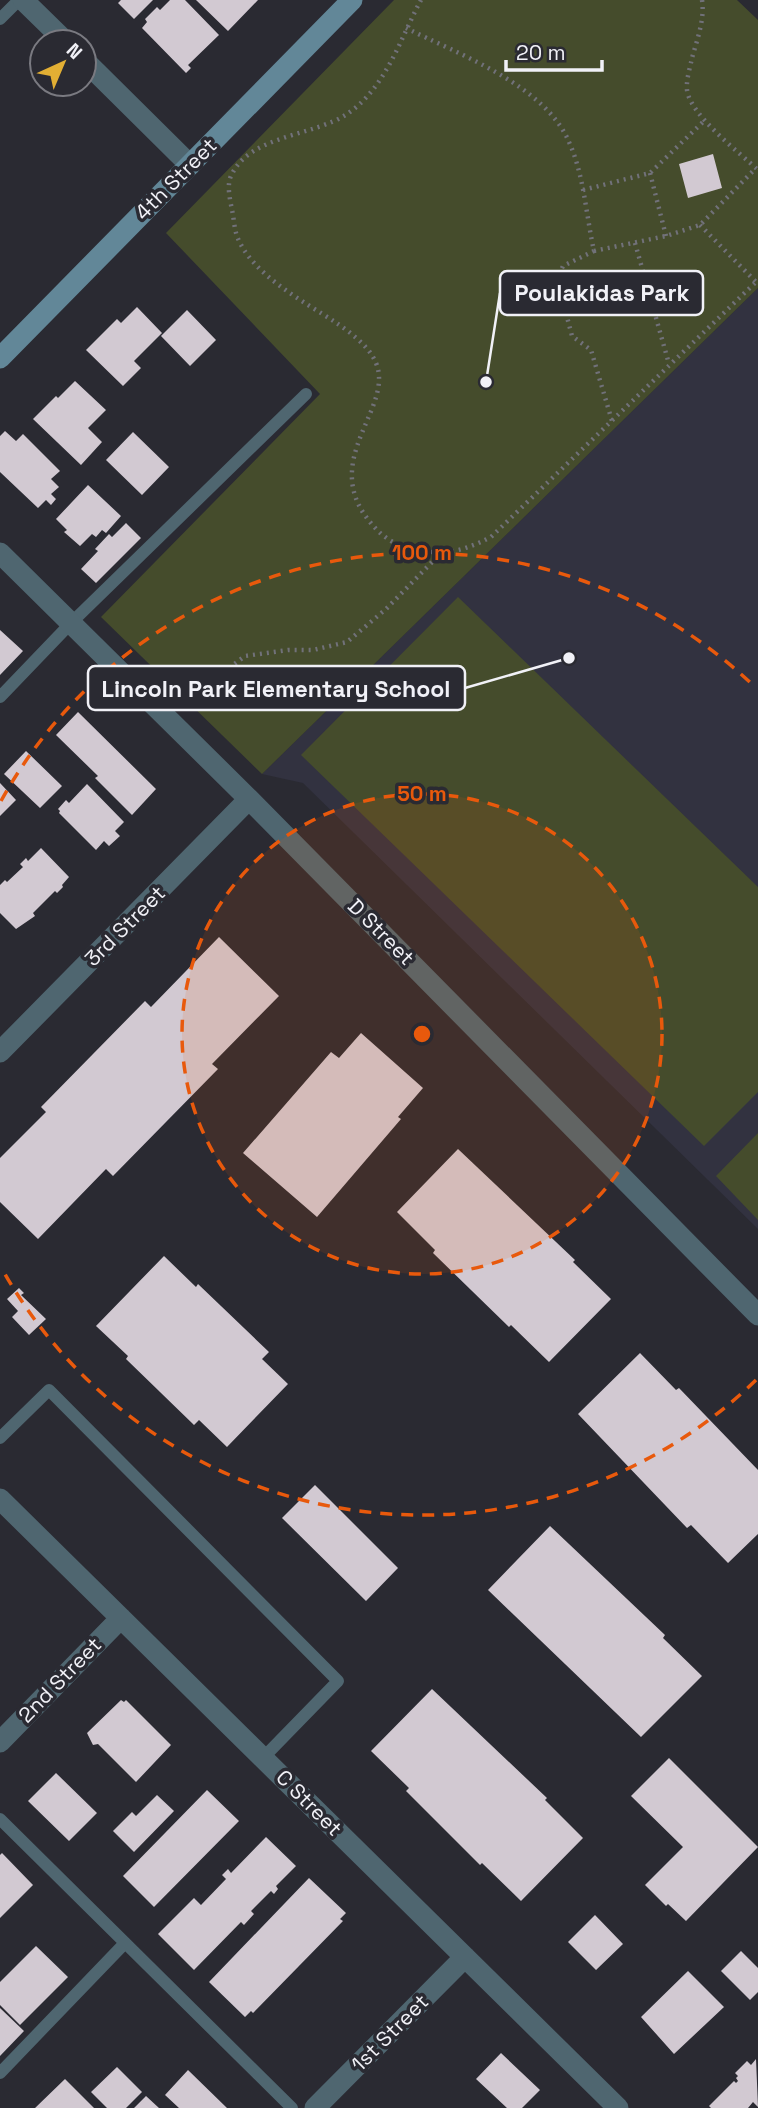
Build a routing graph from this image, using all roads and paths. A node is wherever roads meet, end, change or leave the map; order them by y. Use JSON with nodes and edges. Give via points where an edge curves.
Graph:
{"nodes":[{"id":1,"x":21,"y":0,"type":"edge"},
{"id":2,"x":352,"y":0,"type":"edge"},
{"id":3,"x":421,"y":0,"type":"edge"},
{"id":4,"x":702,"y":0,"type":"edge"},
{"id":5,"x":0,"y":19,"type":"edge"},
{"id":6,"x":51,"y":28,"type":"edge"},
{"id":7,"x":406,"y":28,"type":"junction"},
{"id":8,"x":98,"y":74,"type":"edge"},
{"id":9,"x":705,"y":120,"type":"junction"},
{"id":10,"x":190,"y":165,"type":"junction"},
{"id":11,"x":757,"y":169,"type":"edge"},
{"id":12,"x":650,"y":173,"type":"junction"},
{"id":13,"x":583,"y":190,"type":"junction"},
{"id":14,"x":700,"y":225,"type":"junction"},
{"id":15,"x":666,"y":236,"type":"junction"},
{"id":16,"x":635,"y":243,"type":"junction"},
{"id":17,"x":594,"y":251,"type":"junction"},
{"id":18,"x":757,"y":281,"type":"edge"},
{"id":19,"x":0,"y":358,"type":"edge"},
{"id":20,"x":669,"y":365,"type":"junction"},
{"id":21,"x":306,"y":394,"type":"dead end"},
{"id":22,"x":612,"y":421,"type":"junction"},
{"id":23,"x":0,"y":553,"type":"edge"},
{"id":24,"x":441,"y":553,"type":"junction"},
{"id":25,"x":71,"y":623,"type":"junction"},
{"id":26,"x":0,"y":697,"type":"edge"},
{"id":27,"x":194,"y":702,"type":"dead end"},
{"id":28,"x":249,"y":799,"type":"junction"},
{"id":29,"x":0,"y":1052,"type":"edge"},
{"id":30,"x":758,"y":1315,"type":"edge"},
{"id":31,"x":0,"y":1438,"type":"edge"},
{"id":32,"x":0,"y":1499,"type":"edge"},
{"id":33,"x":121,"y":1618,"type":"junction"},
{"id":34,"x":0,"y":1742,"type":"edge"},
{"id":35,"x":263,"y":1758,"type":"junction"},
{"id":36,"x":0,"y":1819,"type":"edge"},
{"id":37,"x":125,"y":1943,"type":"junction"},
{"id":38,"x":465,"y":1957,"type":"junction"},
{"id":39,"x":0,"y":2073,"type":"edge"},
{"id":40,"x":292,"y":2108,"type":"edge"},
{"id":41,"x":315,"y":2108,"type":"edge"},
{"id":42,"x":618,"y":2108,"type":"edge"}],
"edges":[{"from":1,"to":5,"type":"lane"},
{"from":1,"to":6,"type":"street"},
{"from":2,"to":10,"type":"street","name":"4th Street"},
{"from":3,"to":7,"type":"path"},
{"from":4,"to":9,"type":"path","via":[[687,92]]},
{"from":7,"to":13,"type":"path","via":[[497,73],[539,101],[569,142]]},
{"from":7,"to":24,"type":"path","via":[[389,66],[360,103],[328,124],[268,143],[248,155],[231,174],[229,193],[237,236],[248,255],[271,279],[350,332],[376,363],[376,397],[353,464],[355,500],[380,533],[395,543]]},
{"from":8,"to":10,"type":"street"},
{"from":9,"to":11,"type":"path"},
{"from":9,"to":12,"type":"path"},
{"from":10,"to":19,"type":"street","name":"4th Street"},
{"from":11,"to":14,"type":"path"},
{"from":12,"to":13,"type":"path"},
{"from":12,"to":15,"type":"path"},
{"from":13,"to":17,"type":"path"},
{"from":14,"to":15,"type":"path"},
{"from":14,"to":18,"type":"path"},
{"from":15,"to":16,"type":"path"},
{"from":16,"to":17,"type":"path"},
{"from":16,"to":20,"type":"path"},
{"from":17,"to":22,"type":"path","via":[[563,266],[557,279],[572,335],[591,350]]},
{"from":18,"to":20,"type":"path"},
{"from":20,"to":22,"type":"path"},
{"from":21,"to":25,"type":"lane"},
{"from":22,"to":24,"type":"path","via":[[491,537],[466,550]]},
{"from":23,"to":25,"type":"street","name":"D Street"},
{"from":24,"to":27,"type":"path","via":[[347,642],[245,656]]},
{"from":25,"to":26,"type":"lane"},
{"from":25,"to":28,"type":"street","name":"D Street"},
{"from":28,"to":29,"type":"street","name":"3rd Street"},
{"from":28,"to":30,"type":"street","name":"D Street"},
{"from":31,"to":35,"type":"lane","via":[[49,1390],[338,1681]]},
{"from":32,"to":33,"type":"street","name":"C Street"},
{"from":33,"to":34,"type":"street","name":"2nd Street"},
{"from":33,"to":35,"type":"street","name":"C Street"},
{"from":35,"to":38,"type":"street","name":"C Street"},
{"from":36,"to":37,"type":"lane"},
{"from":37,"to":39,"type":"lane"},
{"from":37,"to":40,"type":"lane"},
{"from":38,"to":41,"type":"street","name":"1st Street"},
{"from":38,"to":42,"type":"street","name":"C Street"}]}
